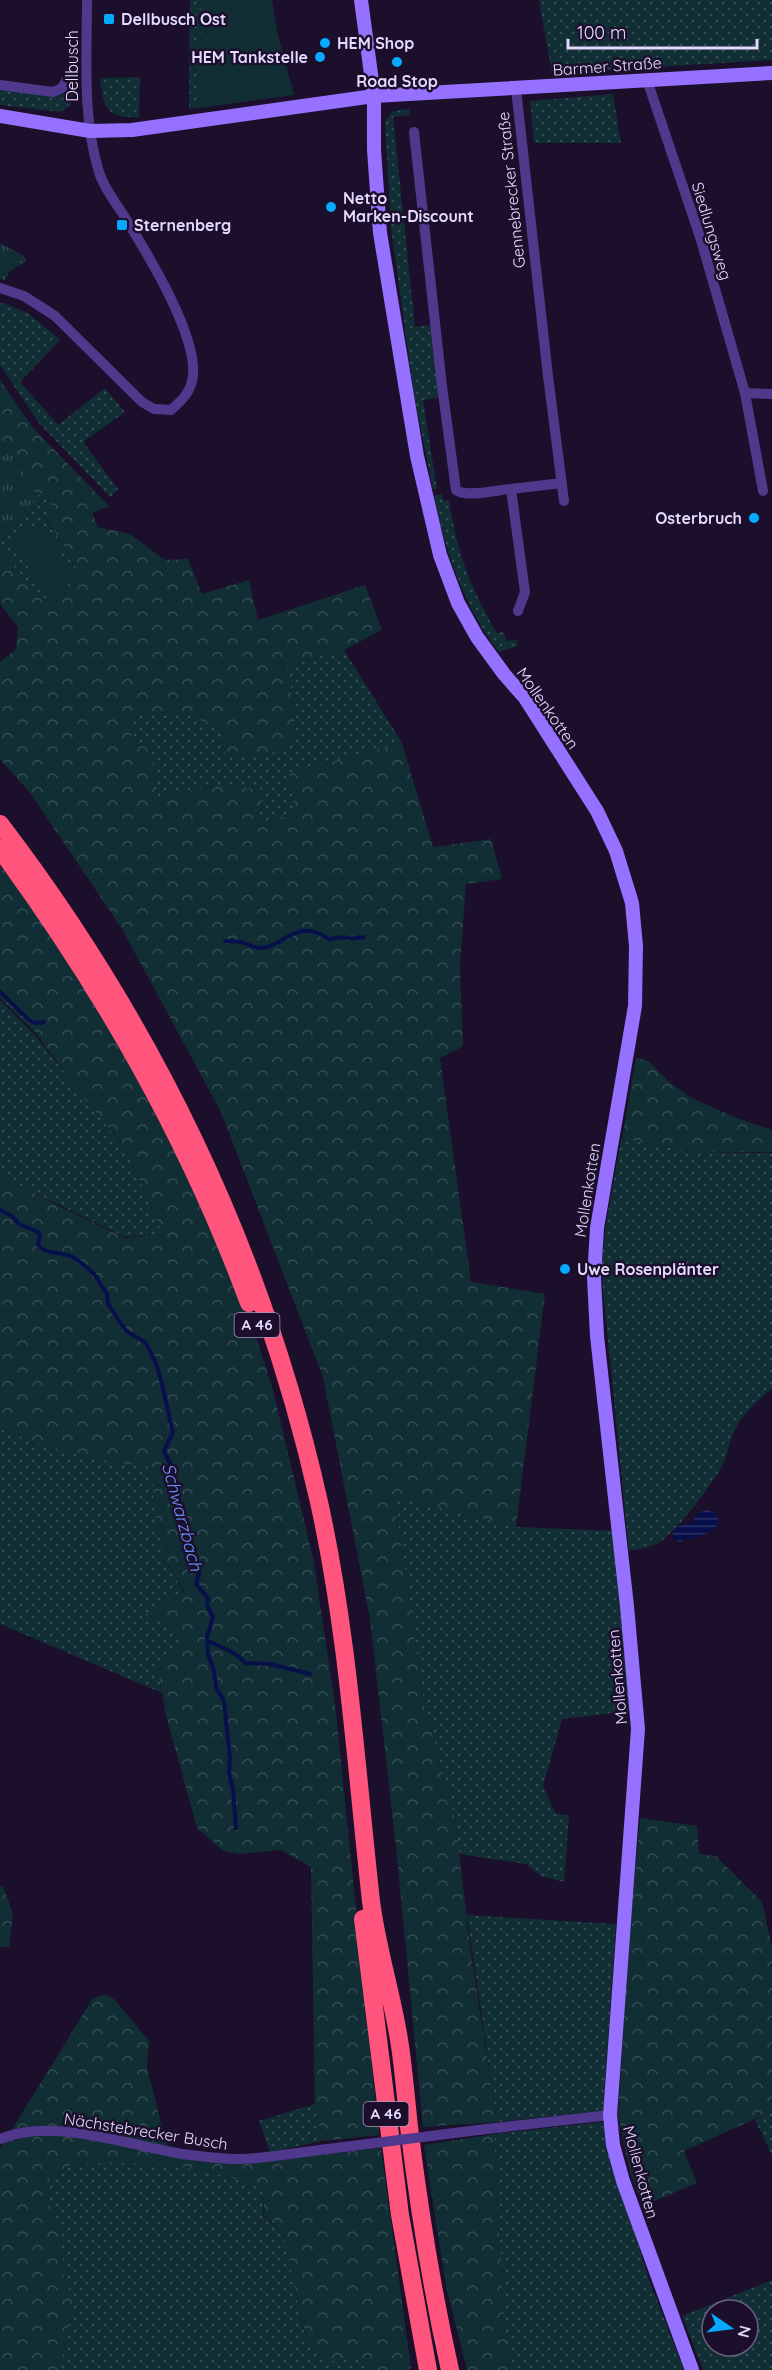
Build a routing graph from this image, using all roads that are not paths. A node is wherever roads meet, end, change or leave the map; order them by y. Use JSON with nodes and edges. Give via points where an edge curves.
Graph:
{"nodes":[{"id":1,"x":87,"y":0,"type":"edge"},
{"id":2,"x":361,"y":0,"type":"edge"},
{"id":3,"x":772,"y":72,"type":"edge"},
{"id":4,"x":69,"y":76,"type":"dead end"},
{"id":5,"x":647,"y":80,"type":"junction"},
{"id":6,"x":0,"y":85,"type":"edge"},
{"id":7,"x":516,"y":89,"type":"junction"},
{"id":8,"x":374,"y":96,"type":"junction"},
{"id":9,"x":0,"y":116,"type":"edge"},
{"id":10,"x":90,"y":131,"type":"junction"},
{"id":11,"x":414,"y":132,"type":"dead end"},
{"id":12,"x":0,"y":288,"type":"edge"},
{"id":13,"x":745,"y":393,"type":"junction"},
{"id":14,"x":772,"y":394,"type":"edge"},
{"id":15,"x":562,"y":483,"type":"junction"},
{"id":16,"x":510,"y":489,"type":"junction"},
{"id":17,"x":763,"y":490,"type":"dead end"},
{"id":18,"x":564,"y":501,"type":"dead end"},
{"id":19,"x":518,"y":611,"type":"dead end"},
{"id":20,"x":0,"y":824,"type":"edge"},
{"id":21,"x":0,"y":849,"type":"edge"},
{"id":22,"x":610,"y":2115,"type":"junction"},
{"id":23,"x":0,"y":2139,"type":"edge"},
{"id":24,"x":450,"y":2367,"type":"edge"},
{"id":25,"x":428,"y":2370,"type":"edge"},
{"id":26,"x":692,"y":2370,"type":"edge"}],
"edges":[{"from":1,"to":10,"type":"street","name":"Dellbusch"},
{"from":2,"to":8,"type":"main road","name":"Mollenkotten"},
{"from":3,"to":5,"type":"main road","name":"Barmer Straße"},
{"from":4,"to":6,"type":"street","name":"Dellbusch","via":[[62,88],[53,92]]},
{"from":5,"to":7,"type":"main road","name":"Barmer Straße"},
{"from":5,"to":13,"type":"street","name":"Siedlungsweg"},
{"from":7,"to":8,"type":"main road","name":"Gennebrecker Straße"},
{"from":7,"to":15,"type":"street","name":"Gennebrecker Straße"},
{"from":8,"to":10,"type":"main road","name":"Gennebrecker Straße","via":[[167,126]]},
{"from":8,"to":22,"type":"main road","name":"Mollenkotten","via":[[380,233],[417,456],[440,555],[458,603],[477,637],[525,698],[597,811],[616,851],[632,903],[635,1006],[597,1228],[594,1285],[638,1729]]},
{"from":9,"to":10,"type":"main road","name":"Gennebrecker Straße"},
{"from":10,"to":12,"type":"street","via":[[100,174],[152,261],[189,343],[194,365],[185,397],[171,410],[154,410],[55,316],[24,296]]},
{"from":11,"to":16,"type":"street","via":[[456,490],[467,494]]},
{"from":13,"to":14,"type":"street"},
{"from":13,"to":17,"type":"street","name":"Siedlungsweg"},
{"from":15,"to":16,"type":"street"},
{"from":15,"to":18,"type":"street","name":"Gennebrecker Straße"},
{"from":16,"to":19,"type":"street","via":[[525,592]]},
{"from":20,"to":24,"type":"highway","number":"A 46","via":[[91,953],[164,1078],[208,1168],[250,1271],[292,1396],[332,1567],[355,1730],[372,1905],[400,2045],[421,2212]]},
{"from":21,"to":25,"type":"highway","number":"A 46","via":[[108,1008],[166,1112],[205,1193],[245,1292],[283,1407],[312,1530],[331,1637],[388,2128],[406,2256]]},
{"from":22,"to":23,"type":"street","name":"Nächstebrecker Busch","bridge":true,"via":[[234,2159],[182,2154],[96,2136],[49,2132]]},
{"from":22,"to":26,"type":"main road","name":"Mollenkotten","via":[[623,2181]]}]}
